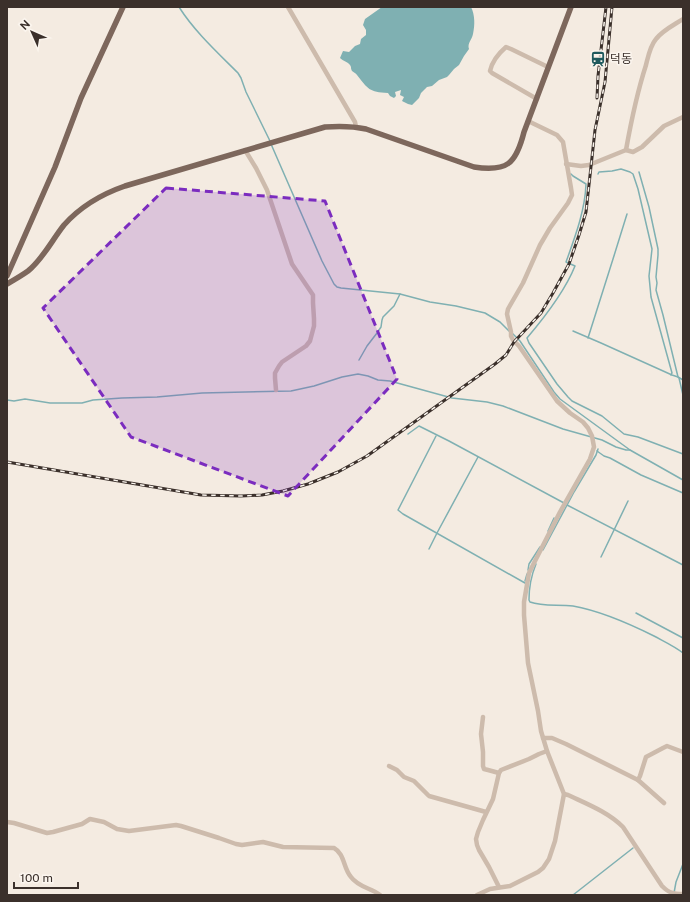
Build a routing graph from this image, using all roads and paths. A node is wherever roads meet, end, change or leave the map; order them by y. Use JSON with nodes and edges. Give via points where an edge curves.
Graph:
{"nodes":[{"id":1,"x":123,"y":7,"type":"edge"},
{"id":2,"x":288,"y":7,"type":"edge"},
{"id":3,"x":571,"y":7,"type":"edge"},
{"id":4,"x":683,"y":19,"type":"edge"},
{"id":5,"x":548,"y":67,"type":"junction"},
{"id":6,"x":537,"y":99,"type":"junction"},
{"id":7,"x":683,"y":117,"type":"edge"},
{"id":8,"x":528,"y":121,"type":"junction"},
{"id":9,"x":356,"y":127,"type":"junction"},
{"id":10,"x":245,"y":150,"type":"junction"},
{"id":11,"x":626,"y":150,"type":"junction"},
{"id":12,"x":566,"y":164,"type":"junction"},
{"id":13,"x":7,"y":276,"type":"edge"},
{"id":14,"x":7,"y":284,"type":"edge"},
{"id":15,"x":276,"y":390,"type":"dead end"},
{"id":16,"x":483,"y":717,"type":"dead end"},
{"id":17,"x":543,"y":738,"type":"junction"},
{"id":18,"x":547,"y":751,"type":"junction"},
{"id":19,"x":683,"y":752,"type":"edge"},
{"id":20,"x":389,"y":766,"type":"dead end"},
{"id":21,"x":499,"y":773,"type":"junction"},
{"id":22,"x":638,"y":780,"type":"junction"},
{"id":23,"x":564,"y":794,"type":"junction"},
{"id":24,"x":664,"y":803,"type":"dead end"},
{"id":25,"x":486,"y":812,"type":"junction"},
{"id":26,"x":7,"y":822,"type":"edge"},
{"id":27,"x":499,"y":887,"type":"junction"},
{"id":28,"x":683,"y":894,"type":"edge"},
{"id":29,"x":380,"y":895,"type":"edge"},
{"id":30,"x":477,"y":895,"type":"edge"}],
"edges":[{"from":1,"to":13,"type":"main road","via":[[81,98],[55,167]]},
{"from":2,"to":9,"type":"street"},
{"from":3,"to":5,"type":"main road"},
{"from":4,"to":11,"type":"street","via":[[655,40],[649,53]]},
{"from":5,"to":6,"type":"main road"},
{"from":5,"to":6,"type":"street","via":[[506,47],[491,66],[492,73]]},
{"from":6,"to":8,"type":"main road"},
{"from":7,"to":11,"type":"street","via":[[664,126],[637,151]]},
{"from":8,"to":9,"type":"main road","via":[[515,157],[508,164],[491,169],[464,164]]},
{"from":8,"to":12,"type":"street","via":[[557,135],[563,142]]},
{"from":9,"to":10,"type":"main road","via":[[325,127]]},
{"from":10,"to":14,"type":"main road","via":[[110,191],[78,211],[64,225],[40,258]]},
{"from":10,"to":15,"type":"street","via":[[267,190],[292,264],[313,295],[314,326],[310,341],[279,366],[274,378]]},
{"from":11,"to":12,"type":"street","via":[[589,165]]},
{"from":12,"to":17,"type":"street","via":[[572,195],[540,245],[507,314],[513,340],[556,401],[588,428],[594,447],[529,573],[524,602],[528,663]]},
{"from":16,"to":21,"type":"street","via":[[483,766],[484,769]]},
{"from":17,"to":18,"type":"street"},
{"from":17,"to":22,"type":"street","via":[[552,738],[566,744]]},
{"from":18,"to":21,"type":"street"},
{"from":18,"to":23,"type":"street"},
{"from":19,"to":22,"type":"street","via":[[667,746],[646,757]]},
{"from":20,"to":25,"type":"street","via":[[414,781],[429,796]]},
{"from":21,"to":25,"type":"street","via":[[493,799]]},
{"from":22,"to":24,"type":"street"},
{"from":23,"to":27,"type":"street","via":[[555,841],[544,868],[510,886]]},
{"from":23,"to":28,"type":"street","via":[[617,821],[624,827],[662,886],[667,891]]},
{"from":25,"to":27,"type":"street","via":[[476,838],[477,845]]},
{"from":26,"to":29,"type":"street","via":[[47,833],[82,824],[90,819],[130,831],[176,825],[242,845],[263,842],[305,848],[334,848],[342,856],[353,880]]},
{"from":27,"to":30,"type":"street","via":[[490,888]]}]}
